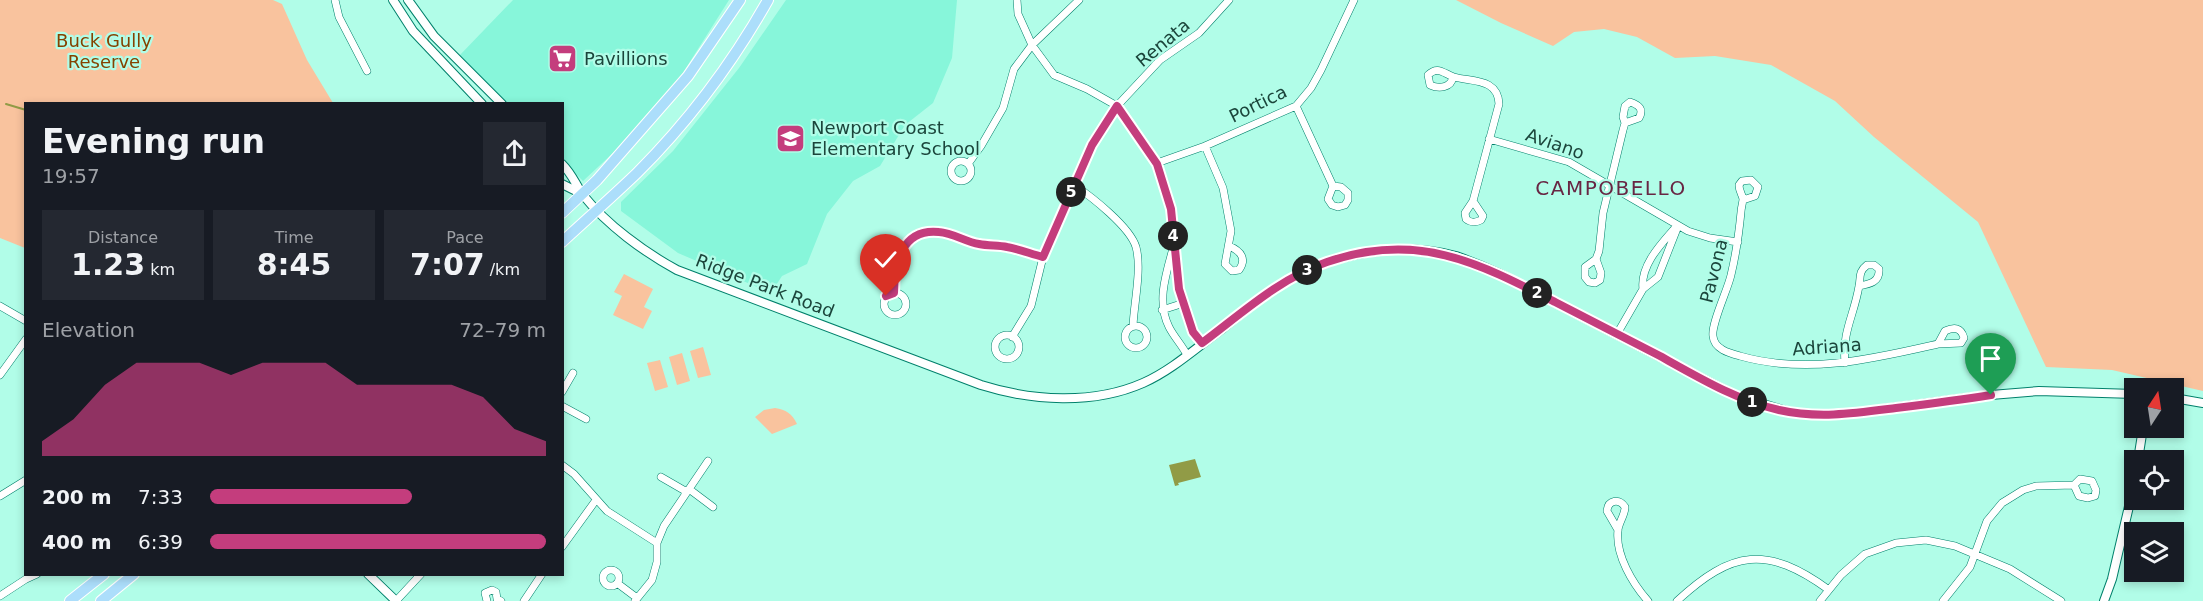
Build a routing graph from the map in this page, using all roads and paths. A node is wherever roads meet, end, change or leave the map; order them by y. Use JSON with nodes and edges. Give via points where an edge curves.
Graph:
{"nodes":[{"id":1,"x":335,"y":0,"type":"edge"},
{"id":2,"x":393,"y":0,"type":"edge"},
{"id":3,"x":408,"y":0,"type":"edge"},
{"id":4,"x":740,"y":0,"type":"edge"},
{"id":5,"x":768,"y":0,"type":"edge"},
{"id":6,"x":1017,"y":0,"type":"edge"},
{"id":7,"x":1079,"y":0,"type":"edge"},
{"id":8,"x":1229,"y":0,"type":"edge"},
{"id":9,"x":1354,"y":0,"type":"edge"},
{"id":10,"x":1032,"y":45,"type":"junction"},
{"id":11,"x":367,"y":71,"type":"dead end"},
{"id":12,"x":1453,"y":77,"type":"dead end"},
{"id":13,"x":480,"y":102,"type":"edge"},
{"id":14,"x":500,"y":102,"type":"edge"},
{"id":15,"x":1117,"y":106,"type":"junction"},
{"id":16,"x":1296,"y":106,"type":"junction"},
{"id":17,"x":1625,"y":123,"type":"dead end"},
{"id":18,"x":1490,"y":139,"type":"junction"},
{"id":19,"x":1205,"y":146,"type":"junction"},
{"id":20,"x":968,"y":164,"type":"dead end"},
{"id":21,"x":1157,"y":164,"type":"junction"},
{"id":22,"x":564,"y":166,"type":"edge"},
{"id":23,"x":564,"y":185,"type":"edge"},
{"id":24,"x":1074,"y":185,"type":"junction"},
{"id":25,"x":1609,"y":185,"type":"junction"},
{"id":26,"x":1333,"y":186,"type":"dead end"},
{"id":27,"x":582,"y":194,"type":"junction"},
{"id":28,"x":1743,"y":200,"type":"dead end"},
{"id":29,"x":1473,"y":201,"type":"dead end"},
{"id":30,"x":598,"y":209,"type":"junction"},
{"id":31,"x":564,"y":211,"type":"edge"},
{"id":32,"x":1678,"y":226,"type":"junction"},
{"id":33,"x":564,"y":240,"type":"edge"},
{"id":34,"x":1738,"y":242,"type":"junction"},
{"id":35,"x":1229,"y":246,"type":"dead end"},
{"id":36,"x":1173,"y":247,"type":"junction"},
{"id":37,"x":1043,"y":257,"type":"junction"},
{"id":38,"x":1596,"y":259,"type":"dead end"},
{"id":39,"x":1652,"y":261,"type":"junction"},
{"id":40,"x":1661,"y":265,"type":"junction"},
{"id":41,"x":1859,"y":285,"type":"dead end"},
{"id":42,"x":1643,"y":289,"type":"junction"},
{"id":43,"x":894,"y":293,"type":"dead end"},
{"id":44,"x":1184,"y":303,"type":"junction"},
{"id":45,"x":0,"y":306,"type":"edge"},
{"id":46,"x":1162,"y":310,"type":"junction"},
{"id":47,"x":24,"y":320,"type":"edge"},
{"id":48,"x":1133,"y":326,"type":"dead end"},
{"id":49,"x":1617,"y":334,"type":"junction"},
{"id":50,"x":1012,"y":337,"type":"dead end"},
{"id":51,"x":24,"y":342,"type":"edge"},
{"id":52,"x":1202,"y":343,"type":"junction"},
{"id":53,"x":1938,"y":345,"type":"dead end"},
{"id":54,"x":1719,"y":348,"type":"joint"},
{"id":55,"x":1187,"y":355,"type":"junction"},
{"id":56,"x":1845,"y":363,"type":"junction"},
{"id":57,"x":573,"y":372,"type":"dead end"},
{"id":58,"x":0,"y":375,"type":"edge"},
{"id":59,"x":564,"y":388,"type":"edge"},
{"id":60,"x":2124,"y":394,"type":"edge"},
{"id":61,"x":2184,"y":400,"type":"edge"},
{"id":62,"x":2203,"y":403,"type":"edge"},
{"id":63,"x":564,"y":407,"type":"edge"},
{"id":64,"x":586,"y":419,"type":"dead end"},
{"id":65,"x":708,"y":461,"type":"dead end"},
{"id":66,"x":564,"y":466,"type":"edge"},
{"id":67,"x":661,"y":477,"type":"dead end"},
{"id":68,"x":24,"y":481,"type":"edge"},
{"id":69,"x":2074,"y":485,"type":"dead end"},
{"id":70,"x":688,"y":491,"type":"junction"},
{"id":71,"x":0,"y":496,"type":"edge"},
{"id":72,"x":596,"y":500,"type":"junction"},
{"id":73,"x":713,"y":507,"type":"dead end"},
{"id":74,"x":2128,"y":510,"type":"edge"},
{"id":75,"x":1618,"y":530,"type":"dead end"},
{"id":76,"x":564,"y":543,"type":"edge"},
{"id":77,"x":657,"y":543,"type":"junction"},
{"id":78,"x":1975,"y":555,"type":"junction"},
{"id":79,"x":34,"y":576,"type":"edge"},
{"id":80,"x":101,"y":576,"type":"edge"},
{"id":81,"x":132,"y":576,"type":"edge"},
{"id":82,"x":370,"y":576,"type":"edge"},
{"id":83,"x":419,"y":576,"type":"edge"},
{"id":84,"x":541,"y":576,"type":"edge"},
{"id":85,"x":617,"y":583,"type":"dead end"},
{"id":86,"x":1829,"y":590,"type":"junction"},
{"id":87,"x":0,"y":596,"type":"edge"},
{"id":88,"x":498,"y":600,"type":"edge"},
{"id":89,"x":635,"y":600,"type":"edge"},
{"id":90,"x":70,"y":601,"type":"edge"},
{"id":91,"x":101,"y":601,"type":"edge"},
{"id":92,"x":396,"y":601,"type":"edge"},
{"id":93,"x":487,"y":601,"type":"edge"},
{"id":94,"x":524,"y":601,"type":"edge"},
{"id":95,"x":1648,"y":601,"type":"edge"},
{"id":96,"x":1677,"y":601,"type":"edge"},
{"id":97,"x":1820,"y":601,"type":"edge"},
{"id":98,"x":1943,"y":601,"type":"edge"},
{"id":99,"x":2061,"y":601,"type":"edge"},
{"id":100,"x":2104,"y":601,"type":"edge"}],
"edges":[{"from":1,"to":11,"type":"street"},
{"from":2,"to":13,"type":"street","via":[[413,31]]},
{"from":3,"to":14,"type":"street","via":[[434,36]]},
{"from":4,"to":27,"type":"main road","via":[[688,76]]},
{"from":5,"to":30,"type":"main road","via":[[727,66],[678,127]]},
{"from":6,"to":10,"type":"street","via":[[1018,14]]},
{"from":7,"to":10,"type":"street"},
{"from":8,"to":15,"type":"street","name":"Renata","via":[[1199,33],[1160,60]]},
{"from":9,"to":16,"type":"street","name":"Portica","via":[[1321,70]]},
{"from":10,"to":15,"type":"street","via":[[1054,75]]},
{"from":10,"to":20,"type":"street","via":[[1014,69],[1003,108]]},
{"from":12,"to":18,"type":"street","via":[[1487,83],[1497,92],[1499,104]]},
{"from":15,"to":21,"type":"street"},
{"from":15,"to":24,"type":"street","name":"Renata","via":[[1092,145]]},
{"from":16,"to":19,"type":"street","name":"Portica"},
{"from":16,"to":26,"type":"street"},
{"from":17,"to":25,"type":"street"},
{"from":18,"to":25,"type":"street","name":"Aviano","via":[[1569,162]]},
{"from":18,"to":29,"type":"street"},
{"from":19,"to":21,"type":"street","name":"Portica"},
{"from":19,"to":35,"type":"street","via":[[1223,188]]},
{"from":21,"to":36,"type":"street","via":[[1171,209]]},
{"from":22,"to":27,"type":"street","name":"Ridge Park Road"},
{"from":23,"to":27,"type":"street","name":"Ridge Park Road"},
{"from":24,"to":37,"type":"street","name":"Renata"},
{"from":24,"to":48,"type":"street","via":[[1100,203],[1136,246]]},
{"from":25,"to":32,"type":"street","name":"Aviano"},
{"from":25,"to":38,"type":"street"},
{"from":27,"to":30,"type":"street","name":"Ridge Park Road"},
{"from":27,"to":31,"type":"main road"},
{"from":28,"to":34,"type":"street","name":"Pavona"},
{"from":30,"to":33,"type":"main road"},
{"from":30,"to":55,"type":"street","name":"Ridge Park Road","via":[[646,253],[677,270],[994,389],[1051,398],[1110,393],[1143,383]]},
{"from":32,"to":34,"type":"street","name":"Aviano","via":[[1699,235]]},
{"from":32,"to":39,"type":"street","via":[[1656,249]]},
{"from":32,"to":40,"type":"street"},
{"from":34,"to":54,"type":"street","name":"Pavona","via":[[1713,329]]},
{"from":36,"to":44,"type":"street"},
{"from":36,"to":46,"type":"street"},
{"from":37,"to":43,"type":"street","via":[[941,232],[924,232],[904,247],[895,265]]},
{"from":37,"to":50,"type":"street","name":"Renata","via":[[1032,306]]},
{"from":39,"to":40,"type":"street"},
{"from":39,"to":42,"type":"street","via":[[1644,269]]},
{"from":40,"to":42,"type":"street","via":[[1658,277]]},
{"from":41,"to":56,"type":"street","via":[[1844,339]]},
{"from":42,"to":49,"type":"street"},
{"from":44,"to":46,"type":"street"},
{"from":44,"to":52,"type":"street","via":[[1193,332]]},
{"from":45,"to":47,"type":"street"},
{"from":46,"to":55,"type":"street"},
{"from":49,"to":52,"type":"street","name":"Ridge Park Road","via":[[1477,264],[1455,256],[1398,249],[1350,256],[1306,271]]},
{"from":49,"to":60,"type":"street","name":"Ridge Park Road","via":[[1734,395],[1778,410],[1847,414],[2039,391]]},
{"from":51,"to":58,"type":"street"},
{"from":52,"to":55,"type":"street","name":"Ridge Park Road"},
{"from":53,"to":56,"type":"street","name":"Adriana"},
{"from":54,"to":56,"type":"street","name":"Adriana","via":[[1774,363]]},
{"from":57,"to":59,"type":"street"},
{"from":61,"to":62,"type":"street"},
{"from":63,"to":64,"type":"street"},
{"from":65,"to":70,"type":"street"},
{"from":66,"to":72,"type":"street"},
{"from":67,"to":70,"type":"street"},
{"from":68,"to":71,"type":"street"},
{"from":69,"to":78,"type":"street","via":[[2036,486],[2011,496],[1987,521]]},
{"from":70,"to":73,"type":"street"},
{"from":70,"to":77,"type":"street"},
{"from":72,"to":76,"type":"street"},
{"from":72,"to":77,"type":"street","via":[[616,519]]},
{"from":74,"to":100,"type":"street"},
{"from":75,"to":95,"type":"street","via":[[1628,572]]},
{"from":77,"to":89,"type":"street","via":[[652,580]]},
{"from":78,"to":86,"type":"street","via":[[1941,542],[1896,543],[1852,563]]},
{"from":78,"to":98,"type":"street"},
{"from":78,"to":99,"type":"street","via":[[2010,569]]},
{"from":79,"to":87,"type":"street"},
{"from":80,"to":90,"type":"main road"},
{"from":81,"to":91,"type":"main road"},
{"from":82,"to":92,"type":"street"},
{"from":83,"to":92,"type":"street"},
{"from":84,"to":94,"type":"street"},
{"from":85,"to":89,"type":"street"},
{"from":86,"to":96,"type":"street","via":[[1793,567],[1755,560],[1716,570]]},
{"from":86,"to":97,"type":"street"},
{"from":88,"to":93,"type":"street","via":[[496,592],[489,590]]}]}
